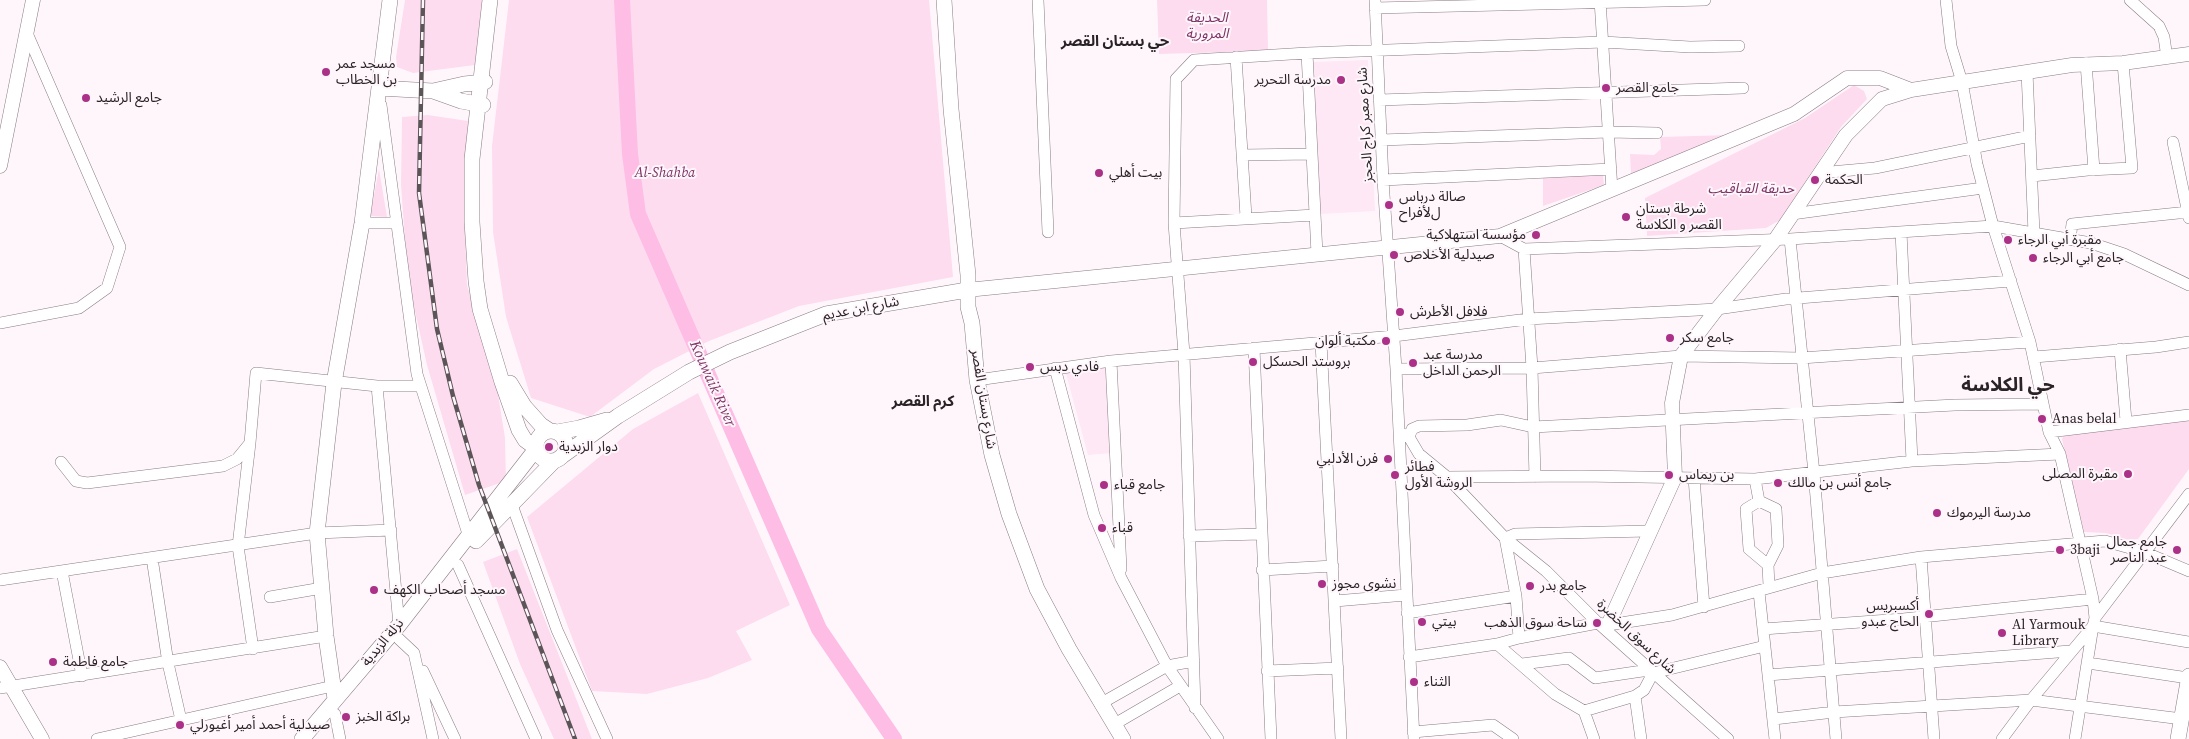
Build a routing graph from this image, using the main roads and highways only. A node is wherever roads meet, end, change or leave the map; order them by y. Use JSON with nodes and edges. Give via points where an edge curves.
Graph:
{"nodes":[{"id":1,"x":390,"y":0,"type":"edge"},
{"id":2,"x":490,"y":0,"type":"edge"},
{"id":3,"x":496,"y":0,"type":"edge"},
{"id":4,"x":944,"y":0,"type":"edge"},
{"id":5,"x":482,"y":82,"type":"junction"},
{"id":6,"x":379,"y":88,"type":"junction"},
{"id":7,"x":432,"y":91,"type":"junction"},
{"id":8,"x":480,"y":104,"type":"junction"},
{"id":9,"x":967,"y":290,"type":"junction"},
{"id":10,"x":618,"y":416,"type":"junction"},
{"id":11,"x":554,"y":431,"type":"junction"},
{"id":12,"x":536,"y":449,"type":"junction"},
{"id":13,"x":556,"y":460,"type":"junction"},
{"id":14,"x":399,"y":632,"type":"junction"},
{"id":15,"x":2189,"y":677,"type":"edge"},
{"id":16,"x":334,"y":700,"type":"junction"},
{"id":17,"x":302,"y":739,"type":"edge"},
{"id":18,"x":314,"y":739,"type":"edge"},
{"id":19,"x":1123,"y":739,"type":"edge"},
{"id":20,"x":2178,"y":739,"type":"edge"}],
"edges":[{"from":1,"to":6,"type":"main road"},
{"from":2,"to":5,"type":"main road"},
{"from":3,"to":5,"type":"main road"},
{"from":4,"to":9,"type":"main road","name":"شارع بستان القصر"},
{"from":5,"to":7,"type":"main road"},
{"from":5,"to":8,"type":"main road"},
{"from":6,"to":7,"type":"main road"},
{"from":6,"to":16,"type":"main road","via":[[362,223],[334,383],[317,533]]},
{"from":7,"to":8,"type":"main road"},
{"from":8,"to":11,"type":"main road","via":[[477,194],[480,252],[488,306],[500,355],[516,395],[536,420]]},
{"from":8,"to":12,"type":"main road","via":[[471,194],[480,309],[519,430]]},
{"from":9,"to":10,"type":"main road","name":"شارع ابن عديم","via":[[826,314],[689,372]]},
{"from":9,"to":19,"type":"main road","name":"شارع بستان القصر","via":[[977,380],[992,455],[1009,514],[1037,589],[1100,704]]},
{"from":10,"to":11,"type":"main road","via":[[590,426]]},
{"from":10,"to":13,"type":"main road","name":"نزلة الزبدية"},
{"from":11,"to":12,"type":"main road","via":[[539,436]]},
{"from":11,"to":13,"type":"main road","via":[[564,438],[566,448]]},
{"from":12,"to":13,"type":"main road","via":[[544,460]]},
{"from":12,"to":14,"type":"main road","name":"نزلة الزبدية"},
{"from":13,"to":14,"type":"main road","name":"نزلة الزبدية","via":[[474,542]]},
{"from":14,"to":16,"type":"main road","name":"نزلة الزبدية"},
{"from":15,"to":20,"type":"main road"},
{"from":16,"to":17,"type":"main road","name":"نزلة الزبدية"},
{"from":16,"to":18,"type":"main road","name":"نزلة الزبدية"}]}
